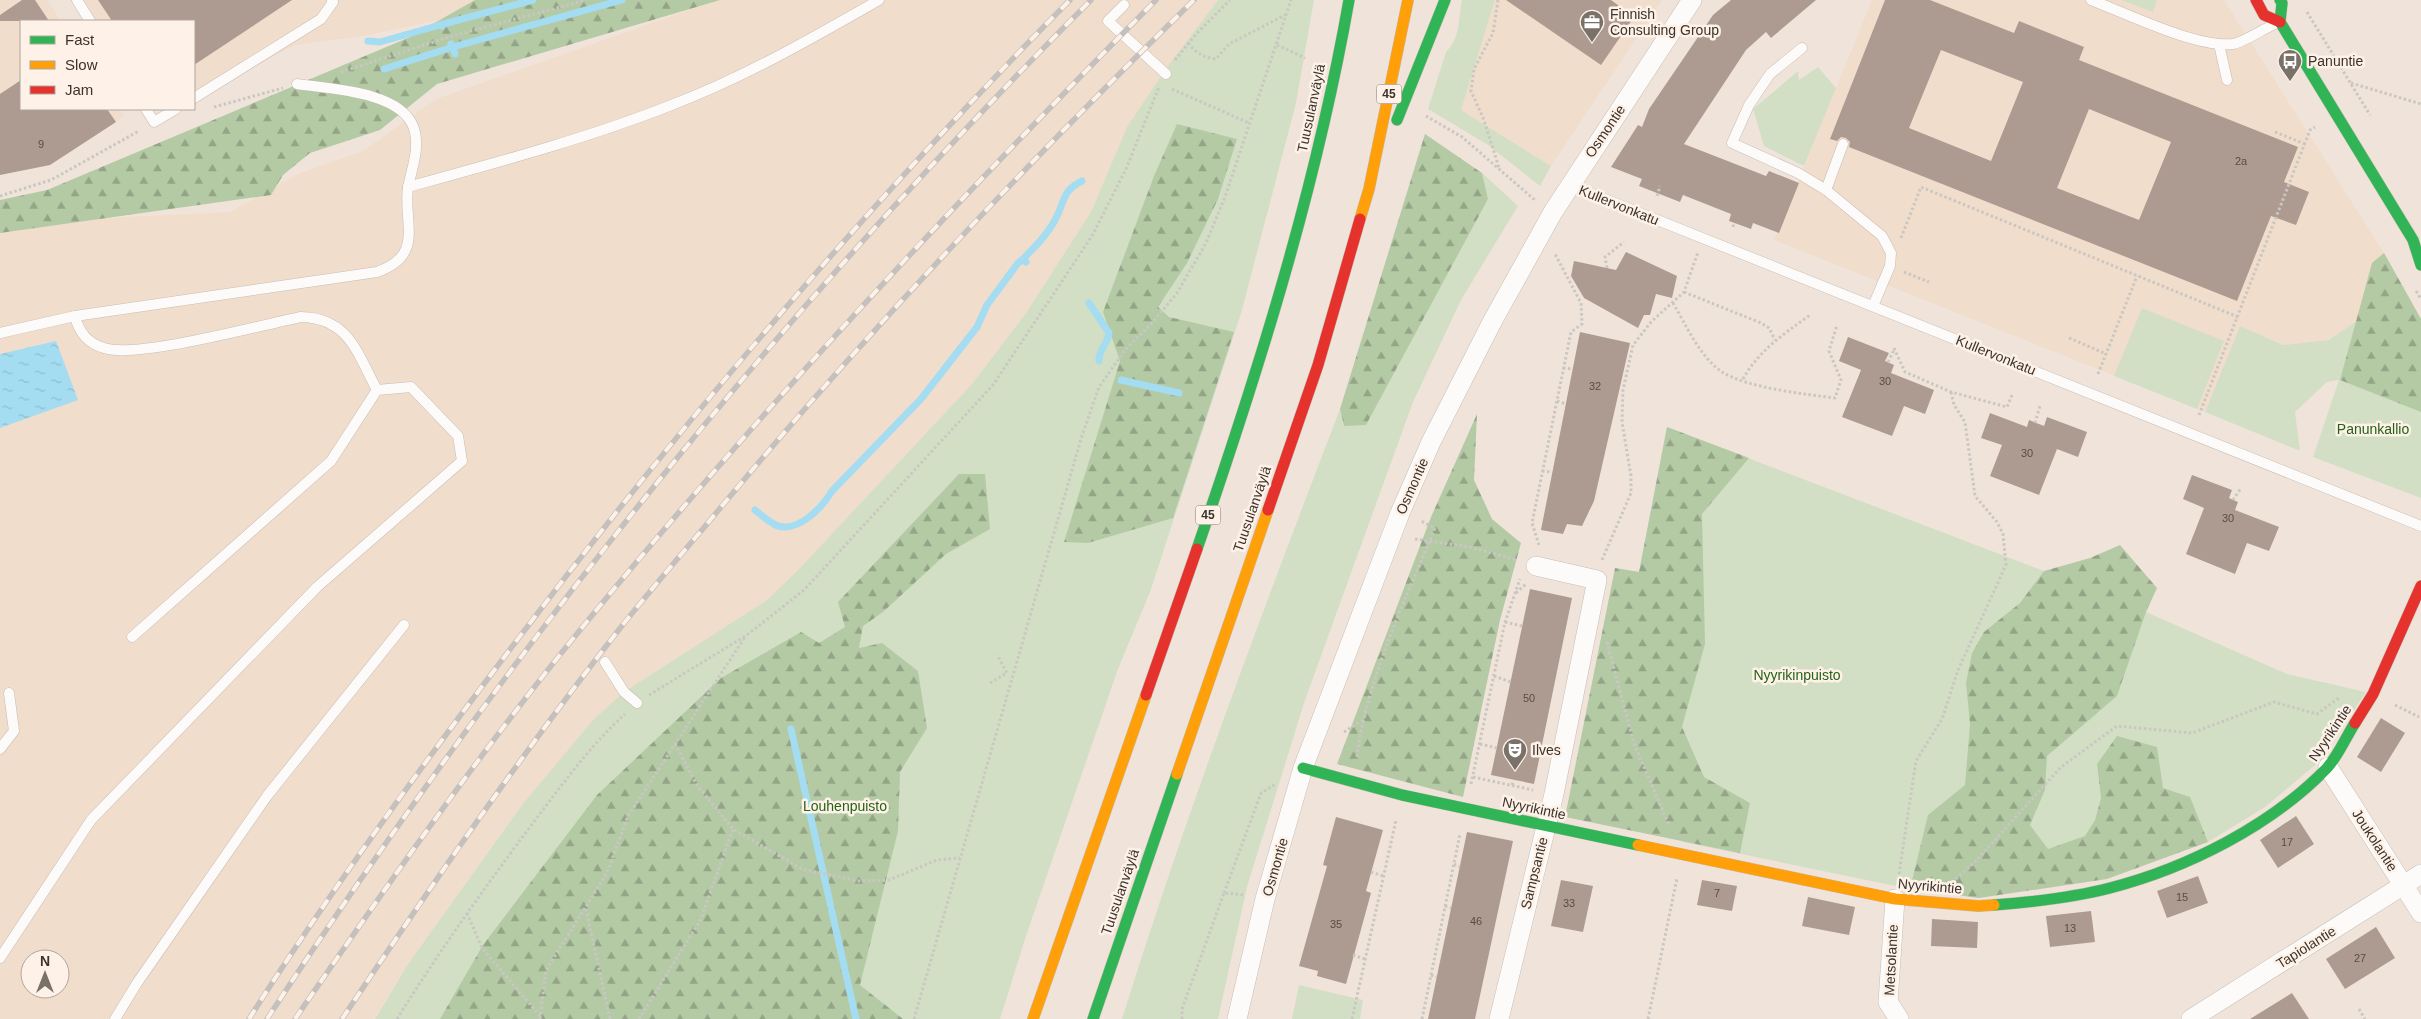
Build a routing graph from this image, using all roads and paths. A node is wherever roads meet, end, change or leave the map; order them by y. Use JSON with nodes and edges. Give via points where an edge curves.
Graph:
{"nodes":[{"id":1,"x":77,"y":0,"type":"edge"},
{"id":2,"x":586,"y":0,"type":"edge"},
{"id":3,"x":879,"y":0,"type":"edge"},
{"id":4,"x":1230,"y":0,"type":"edge"},
{"id":5,"x":1291,"y":0,"type":"edge"},
{"id":6,"x":1349,"y":0,"type":"edge"},
{"id":7,"x":1408,"y":0,"type":"edge"},
{"id":8,"x":1445,"y":0,"type":"edge"},
{"id":9,"x":1498,"y":0,"type":"edge"},
{"id":10,"x":1692,"y":0,"type":"edge"},
{"id":11,"x":2092,"y":0,"type":"edge"},
{"id":12,"x":2256,"y":0,"type":"edge"},
{"id":13,"x":2280,"y":0,"type":"edge"},
{"id":14,"x":333,"y":1,"type":"edge"},
{"id":15,"x":1124,"y":5,"type":"dead end"},
{"id":16,"x":2304,"y":8,"type":"dead end"},
{"id":17,"x":1287,"y":14,"type":"junction"},
{"id":18,"x":89,"y":20,"type":"edge"},
{"id":19,"x":2280,"y":22,"type":"junction"},
{"id":20,"x":1188,"y":43,"type":"junction"},
{"id":21,"x":2219,"y":44,"type":"junction"},
{"id":22,"x":1276,"y":45,"type":"junction"},
{"id":23,"x":1802,"y":48,"type":"dead end"},
{"id":24,"x":1305,"y":58,"type":"dead end"},
{"id":25,"x":335,"y":73,"type":"dead end"},
{"id":26,"x":1166,"y":74,"type":"junction"},
{"id":27,"x":2227,"y":80,"type":"dead end"},
{"id":28,"x":298,"y":84,"type":"joint"},
{"id":29,"x":1161,"y":84,"type":"junction"},
{"id":30,"x":195,"y":97,"type":"edge"},
{"id":31,"x":2421,"y":104,"type":"edge"},
{"id":32,"x":147,"y":110,"type":"edge"},
{"id":33,"x":174,"y":110,"type":"edge"},
{"id":34,"x":206,"y":110,"type":"dead end"},
{"id":35,"x":1426,"y":116,"type":"dead end"},
{"id":36,"x":154,"y":122,"type":"junction"},
{"id":37,"x":1249,"y":123,"type":"junction"},
{"id":38,"x":2316,"y":126,"type":"dead end"},
{"id":39,"x":2275,"y":132,"type":"dead end"},
{"id":40,"x":1843,"y":144,"type":"dead end"},
{"id":41,"x":2305,"y":144,"type":"junction"},
{"id":42,"x":1499,"y":168,"type":"junction"},
{"id":43,"x":1570,"y":185,"type":"junction"},
{"id":44,"x":1660,"y":186,"type":"dead end"},
{"id":45,"x":408,"y":187,"type":"junction"},
{"id":46,"x":1369,"y":189,"type":"junction"},
{"id":47,"x":1826,"y":190,"type":"junction"},
{"id":48,"x":0,"y":196,"type":"edge"},
{"id":49,"x":1657,"y":196,"type":"dead end"},
{"id":50,"x":1538,"y":203,"type":"dead end"},
{"id":51,"x":1902,"y":235,"type":"dead end"},
{"id":52,"x":1704,"y":238,"type":"junction"},
{"id":53,"x":1624,"y":242,"type":"dead end"},
{"id":54,"x":2417,"y":244,"type":"edge"},
{"id":55,"x":1552,"y":249,"type":"dead end"},
{"id":56,"x":2421,"y":265,"type":"edge"},
{"id":57,"x":1890,"y":266,"type":"junction"},
{"id":58,"x":1607,"y":268,"type":"dead end"},
{"id":59,"x":2137,"y":276,"type":"junction"},
{"id":60,"x":1929,"y":282,"type":"dead end"},
{"id":61,"x":1684,"y":292,"type":"junction"},
{"id":62,"x":1672,"y":303,"type":"junction"},
{"id":63,"x":1873,"y":306,"type":"junction"},
{"id":64,"x":1810,"y":315,"type":"dead end"},
{"id":65,"x":75,"y":316,"type":"junction"},
{"id":66,"x":2238,"y":317,"type":"junction"},
{"id":67,"x":1837,"y":325,"type":"dead end"},
{"id":68,"x":0,"y":333,"type":"edge"},
{"id":69,"x":2069,"y":338,"type":"dead end"},
{"id":70,"x":1775,"y":340,"type":"junction"},
{"id":71,"x":2106,"y":354,"type":"junction"},
{"id":72,"x":1888,"y":362,"type":"dead end"},
{"id":73,"x":1564,"y":368,"type":"junction"},
{"id":74,"x":1572,"y":369,"type":"dead end"},
{"id":75,"x":2098,"y":374,"type":"dead end"},
{"id":76,"x":1743,"y":380,"type":"junction"},
{"id":77,"x":377,"y":390,"type":"junction"},
{"id":78,"x":1951,"y":392,"type":"junction"},
{"id":79,"x":2012,"y":394,"type":"dead end"},
{"id":80,"x":1557,"y":401,"type":"junction"},
{"id":81,"x":1566,"y":404,"type":"dead end"},
{"id":82,"x":2040,"y":406,"type":"dead end"},
{"id":83,"x":2199,"y":416,"type":"dead end"},
{"id":84,"x":2035,"y":423,"type":"dead end"},
{"id":85,"x":1542,"y":471,"type":"junction"},
{"id":86,"x":1552,"y":472,"type":"dead end"},
{"id":87,"x":2241,"y":488,"type":"dead end"},
{"id":88,"x":2233,"y":500,"type":"dead end"},
{"id":89,"x":1421,"y":521,"type":"dead end"},
{"id":90,"x":2421,"y":526,"type":"edge"},
{"id":91,"x":1415,"y":539,"type":"dead end"},
{"id":92,"x":1429,"y":542,"type":"junction"},
{"id":93,"x":1540,"y":567,"type":"junction"},
{"id":94,"x":1520,"y":579,"type":"dead end"},
{"id":95,"x":1597,"y":580,"type":"junction"},
{"id":96,"x":2421,"y":586,"type":"edge"},
{"id":97,"x":1515,"y":593,"type":"junction"},
{"id":98,"x":1590,"y":613,"type":"junction"},
{"id":99,"x":1505,"y":622,"type":"junction"},
{"id":100,"x":404,"y":625,"type":"dead end"},
{"id":101,"x":1522,"y":626,"type":"dead end"},
{"id":102,"x":746,"y":635,"type":"junction"},
{"id":103,"x":132,"y":637,"type":"dead end"},
{"id":104,"x":997,"y":655,"type":"dead end"},
{"id":105,"x":605,"y":662,"type":"dead end"},
{"id":106,"x":1007,"y":673,"type":"junction"},
{"id":107,"x":1012,"y":676,"type":"junction"},
{"id":108,"x":1494,"y":676,"type":"junction"},
{"id":109,"x":1511,"y":682,"type":"dead end"},
{"id":110,"x":990,"y":683,"type":"dead end"},
{"id":111,"x":9,"y":693,"type":"dead end"},
{"id":112,"x":2345,"y":694,"type":"dead end"},
{"id":113,"x":637,"y":703,"type":"junction"},
{"id":114,"x":1364,"y":718,"type":"junction"},
{"id":115,"x":1344,"y":732,"type":"dead end"},
{"id":116,"x":675,"y":744,"type":"junction"},
{"id":117,"x":1480,"y":744,"type":"junction"},
{"id":118,"x":1497,"y":748,"type":"dead end"},
{"id":119,"x":0,"y":749,"type":"edge"},
{"id":120,"x":2328,"y":767,"type":"junction"},
{"id":121,"x":1303,"y":768,"type":"junction"},
{"id":122,"x":1473,"y":777,"type":"junction"},
{"id":123,"x":1514,"y":780,"type":"dead end"},
{"id":124,"x":1278,"y":783,"type":"dead end"},
{"id":125,"x":1353,"y":783,"type":"junction"},
{"id":126,"x":1512,"y":785,"type":"junction"},
{"id":127,"x":1554,"y":794,"type":"junction"},
{"id":128,"x":1402,"y":795,"type":"junction"},
{"id":129,"x":1464,"y":808,"type":"junction"},
{"id":130,"x":1546,"y":826,"type":"junction"},
{"id":131,"x":733,"y":829,"type":"junction"},
{"id":132,"x":1682,"y":854,"type":"junction"},
{"id":133,"x":960,"y":858,"type":"junction"},
{"id":134,"x":1454,"y":864,"type":"junction"},
{"id":135,"x":1460,"y":867,"type":"dead end"},
{"id":136,"x":1372,"y":872,"type":"dead end"},
{"id":137,"x":2421,"y":874,"type":"edge"},
{"id":138,"x":1383,"y":876,"type":"junction"},
{"id":139,"x":2404,"y":885,"type":"junction"},
{"id":140,"x":1224,"y":893,"type":"junction"},
{"id":141,"x":1248,"y":895,"type":"dead end"},
{"id":142,"x":1895,"y":899,"type":"junction"},
{"id":143,"x":1929,"y":902,"type":"junction"},
{"id":144,"x":1445,"y":906,"type":"junction"},
{"id":145,"x":585,"y":908,"type":"junction"},
{"id":146,"x":1451,"y":908,"type":"dead end"},
{"id":147,"x":2421,"y":912,"type":"edge"},
{"id":148,"x":467,"y":913,"type":"junction"},
{"id":149,"x":1353,"y":955,"type":"dead end"},
{"id":150,"x":0,"y":958,"type":"edge"},
{"id":151,"x":1365,"y":959,"type":"junction"},
{"id":152,"x":1431,"y":975,"type":"junction"},
{"id":153,"x":1437,"y":977,"type":"dead end"},
{"id":154,"x":2359,"y":1009,"type":"dead end"},
{"id":155,"x":540,"y":1017,"type":"edge"},
{"id":156,"x":115,"y":1019,"type":"edge"},
{"id":157,"x":397,"y":1019,"type":"edge"},
{"id":158,"x":610,"y":1019,"type":"edge"},
{"id":159,"x":639,"y":1019,"type":"edge"},
{"id":160,"x":914,"y":1019,"type":"edge"},
{"id":161,"x":1034,"y":1019,"type":"edge"},
{"id":162,"x":1093,"y":1019,"type":"edge"},
{"id":163,"x":1182,"y":1019,"type":"edge"},
{"id":164,"x":1237,"y":1019,"type":"edge"},
{"id":165,"x":1352,"y":1019,"type":"edge"},
{"id":166,"x":1422,"y":1019,"type":"edge"},
{"id":167,"x":1499,"y":1019,"type":"edge"},
{"id":168,"x":1648,"y":1019,"type":"edge"},
{"id":169,"x":1899,"y":1019,"type":"edge"},
{"id":170,"x":2191,"y":1019,"type":"edge"},
{"id":171,"x":2365,"y":1019,"type":"edge"}],
"edges":[{"from":1,"to":18,"type":"lane"},
{"from":2,"to":25,"type":"path"},
{"from":3,"to":45,"type":"lane","via":[[761,66],[669,107]]},
{"from":4,"to":20,"type":"path"},
{"from":5,"to":17,"type":"path"},
{"from":6,"to":161,"type":"main road","name":"Tuusulanväylä","number":"45","via":[[1317,154],[1265,346]]},
{"from":7,"to":46,"type":"main road","name":"Tuusulanväylä","number":"45"},
{"from":8,"to":46,"type":"main road"},
{"from":9,"to":42,"type":"path","via":[[1493,33],[1474,69],[1472,91]]},
{"from":10,"to":43,"type":"street","name":"Osmontie"},
{"from":11,"to":21,"type":"lane","via":[[2195,40]]},
{"from":12,"to":19,"type":"main road","via":[[2264,15]]},
{"from":13,"to":19,"type":"main road"},
{"from":14,"to":30,"type":"lane","via":[[321,18]]},
{"from":15,"to":26,"type":"lane","via":[[1108,21]]},
{"from":16,"to":31,"type":"path","via":[[2350,82]]},
{"from":17,"to":20,"type":"path","via":[[1229,44],[1216,59],[1194,51]]},
{"from":17,"to":22,"type":"path"},
{"from":19,"to":21,"type":"lane","via":[[2236,43]]},
{"from":19,"to":54,"type":"main road"},
{"from":20,"to":26,"type":"path"},
{"from":21,"to":27,"type":"lane"},
{"from":22,"to":24,"type":"path"},
{"from":22,"to":37,"type":"path"},
{"from":23,"to":47,"type":"lane","via":[[1770,74],[1749,105],[1732,143],[1798,173]]},
{"from":26,"to":29,"type":"path"},
{"from":28,"to":34,"type":"path"},
{"from":28,"to":45,"type":"lane","via":[[371,96],[400,109],[413,126],[416,150]]},
{"from":29,"to":37,"type":"path"},
{"from":29,"to":102,"type":"path","via":[[1126,169],[1092,236],[993,385],[804,590]]},
{"from":32,"to":36,"type":"lane"},
{"from":33,"to":36,"type":"lane"},
{"from":35,"to":42,"type":"path","via":[[1462,137]]},
{"from":36,"to":48,"type":"path","via":[[51,180]]},
{"from":37,"to":107,"type":"path","via":[[1206,243],[1177,293],[1125,350],[1099,387]]},
{"from":38,"to":41,"type":"path","via":[[2310,130]]},
{"from":39,"to":41,"type":"path"},
{"from":40,"to":47,"type":"lane"},
{"from":41,"to":66,"type":"path"},
{"from":42,"to":50,"type":"path"},
{"from":43,"to":52,"type":"lane","name":"Kullervonkatu"},
{"from":43,"to":121,"type":"street","name":"Osmontie","via":[[1492,322],[1431,442],[1400,513]]},
{"from":44,"to":49,"type":"path"},
{"from":45,"to":65,"type":"lane","via":[[406,203],[410,224],[405,255],[392,266],[377,272]]},
{"from":46,"to":162,"type":"main road","name":"Tuusulanväylä","number":"45","via":[[1318,365]]},
{"from":47,"to":57,"type":"lane","via":[[1882,236],[1891,253]]},
{"from":51,"to":59,"type":"path","via":[[1922,187]]},
{"from":52,"to":61,"type":"path"},
{"from":52,"to":63,"type":"lane","name":"Kullervonkatu"},
{"from":53,"to":58,"type":"path","via":[[1605,257]]},
{"from":54,"to":56,"type":"main road"},
{"from":55,"to":73,"type":"path","via":[[1581,302],[1582,324],[1571,332]]},
{"from":57,"to":60,"type":"path"},
{"from":57,"to":63,"type":"lane"},
{"from":59,"to":66,"type":"path"},
{"from":59,"to":71,"type":"path"},
{"from":61,"to":62,"type":"path"},
{"from":61,"to":70,"type":"path","via":[[1761,323],[1769,328]]},
{"from":62,"to":76,"type":"path","via":[[1713,364],[1722,372]]},
{"from":62,"to":95,"type":"path","via":[[1633,345],[1627,367],[1622,422],[1631,493],[1603,556]]},
{"from":63,"to":90,"type":"lane","name":"Kullervonkatu"},
{"from":64,"to":70,"type":"path"},
{"from":65,"to":68,"type":"lane"},
{"from":65,"to":77,"type":"lane","via":[[85,338],[105,349],[134,350],[301,317],[317,317],[334,324],[347,337]]},
{"from":66,"to":83,"type":"path"},
{"from":67,"to":76,"type":"path","via":[[1829,351],[1840,380],[1835,398]]},
{"from":69,"to":71,"type":"path"},
{"from":70,"to":76,"type":"path","via":[[1751,365]]},
{"from":71,"to":75,"type":"path"},
{"from":72,"to":78,"type":"path","via":[[1894,349],[1905,372]]},
{"from":73,"to":74,"type":"path"},
{"from":73,"to":80,"type":"path"},
{"from":77,"to":103,"type":"lane","via":[[331,461]]},
{"from":77,"to":150,"type":"lane","via":[[411,387],[458,436],[462,461],[316,587],[91,820]]},
{"from":78,"to":79,"type":"path","via":[[2007,407]]},
{"from":78,"to":142,"type":"path","via":[[1954,405],[1965,422],[1975,496],[2004,534],[2006,565],[1958,670],[1942,719],[1916,762]]},
{"from":80,"to":81,"type":"path"},
{"from":80,"to":85,"type":"path"},
{"from":82,"to":84,"type":"path"},
{"from":85,"to":86,"type":"path"},
{"from":85,"to":93,"type":"path","via":[[1532,523],[1544,559]]},
{"from":87,"to":88,"type":"path"},
{"from":89,"to":92,"type":"path","via":[[1435,528]]},
{"from":91,"to":92,"type":"path"},
{"from":92,"to":93,"type":"path","via":[[1493,552]]},
{"from":92,"to":114,"type":"path","via":[[1379,666]]},
{"from":93,"to":95,"type":"street"},
{"from":93,"to":97,"type":"path"},
{"from":94,"to":97,"type":"path"},
{"from":95,"to":98,"type":"street","name":"Sampsantie"},
{"from":96,"to":120,"type":"main road","name":"Nyyrikintie","via":[[2374,694]]},
{"from":97,"to":99,"type":"path"},
{"from":98,"to":127,"type":"street","name":"Sampsantie"},
{"from":98,"to":132,"type":"path","via":[[1601,616],[1634,744]]},
{"from":99,"to":101,"type":"path"},
{"from":99,"to":108,"type":"path"},
{"from":100,"to":156,"type":"lane","via":[[267,796],[136,983]]},
{"from":102,"to":113,"type":"path"},
{"from":102,"to":116,"type":"path"},
{"from":104,"to":106,"type":"path"},
{"from":105,"to":113,"type":"lane","via":[[624,692]]},
{"from":106,"to":107,"type":"path"},
{"from":106,"to":110,"type":"path"},
{"from":107,"to":133,"type":"path"},
{"from":108,"to":109,"type":"path"},
{"from":108,"to":117,"type":"path"},
{"from":111,"to":119,"type":"lane","via":[[14,731]]},
{"from":112,"to":143,"type":"path","via":[[2317,714],[2274,702],[2192,733],[2117,726],[2061,767],[1975,862]]},
{"from":113,"to":148,"type":"path","via":[[576,767]]},
{"from":114,"to":115,"type":"path"},
{"from":114,"to":125,"type":"path"},
{"from":116,"to":131,"type":"path","via":[[697,785]]},
{"from":116,"to":145,"type":"path","via":[[628,816],[607,873]]},
{"from":117,"to":118,"type":"path"},
{"from":117,"to":122,"type":"path"},
{"from":120,"to":139,"type":"street","name":"Joukolantie"},
{"from":120,"to":143,"type":"main road","name":"Nyyrikintie","via":[[2270,817],[2184,863],[2128,882],[2042,901],[1978,906]]},
{"from":121,"to":125,"type":"main road","name":"Nyyrikintie"},
{"from":121,"to":164,"type":"street","name":"Osmontie","via":[[1265,898]]},
{"from":122,"to":126,"type":"path"},
{"from":122,"to":129,"type":"path"},
{"from":123,"to":126,"type":"path"},
{"from":124,"to":140,"type":"path","via":[[1261,793]]},
{"from":125,"to":128,"type":"main road","name":"Nyyrikintie"},
{"from":126,"to":127,"type":"path"},
{"from":127,"to":130,"type":"street","name":"Sampsantie"},
{"from":128,"to":129,"type":"main road","name":"Nyyrikintie"},
{"from":128,"to":138,"type":"path"},
{"from":129,"to":130,"type":"main road","name":"Nyyrikintie"},
{"from":129,"to":134,"type":"path"},
{"from":130,"to":132,"type":"main road","name":"Nyyrikintie"},
{"from":130,"to":167,"type":"street","name":"Sampsantie"},
{"from":131,"to":133,"type":"path","via":[[802,869],[859,881],[889,880],[937,860]]},
{"from":131,"to":159,"type":"path","via":[[700,919]]},
{"from":132,"to":142,"type":"main road","name":"Nyyrikintie"},
{"from":132,"to":168,"type":"path"},
{"from":133,"to":160,"type":"path"},
{"from":134,"to":135,"type":"path"},
{"from":134,"to":144,"type":"path"},
{"from":136,"to":138,"type":"path"},
{"from":137,"to":139,"type":"street","name":"Tapiolantie"},
{"from":138,"to":151,"type":"path"},
{"from":139,"to":147,"type":"street","name":"Joukolantie"},
{"from":139,"to":170,"type":"street","name":"Tapiolantie"},
{"from":140,"to":141,"type":"path"},
{"from":140,"to":163,"type":"path","via":[[1182,1009]]},
{"from":142,"to":143,"type":"main road","name":"Nyyrikintie"},
{"from":142,"to":169,"type":"street","name":"Metsolantie","via":[[1888,1002]]},
{"from":144,"to":146,"type":"path"},
{"from":144,"to":152,"type":"path"},
{"from":145,"to":155,"type":"path","via":[[546,970]]},
{"from":145,"to":158,"type":"path"},
{"from":148,"to":155,"type":"path","via":[[482,948]]},
{"from":148,"to":157,"type":"path"},
{"from":149,"to":151,"type":"path"},
{"from":151,"to":165,"type":"path"},
{"from":152,"to":153,"type":"path"},
{"from":152,"to":166,"type":"path"},
{"from":154,"to":171,"type":"path"}]}
